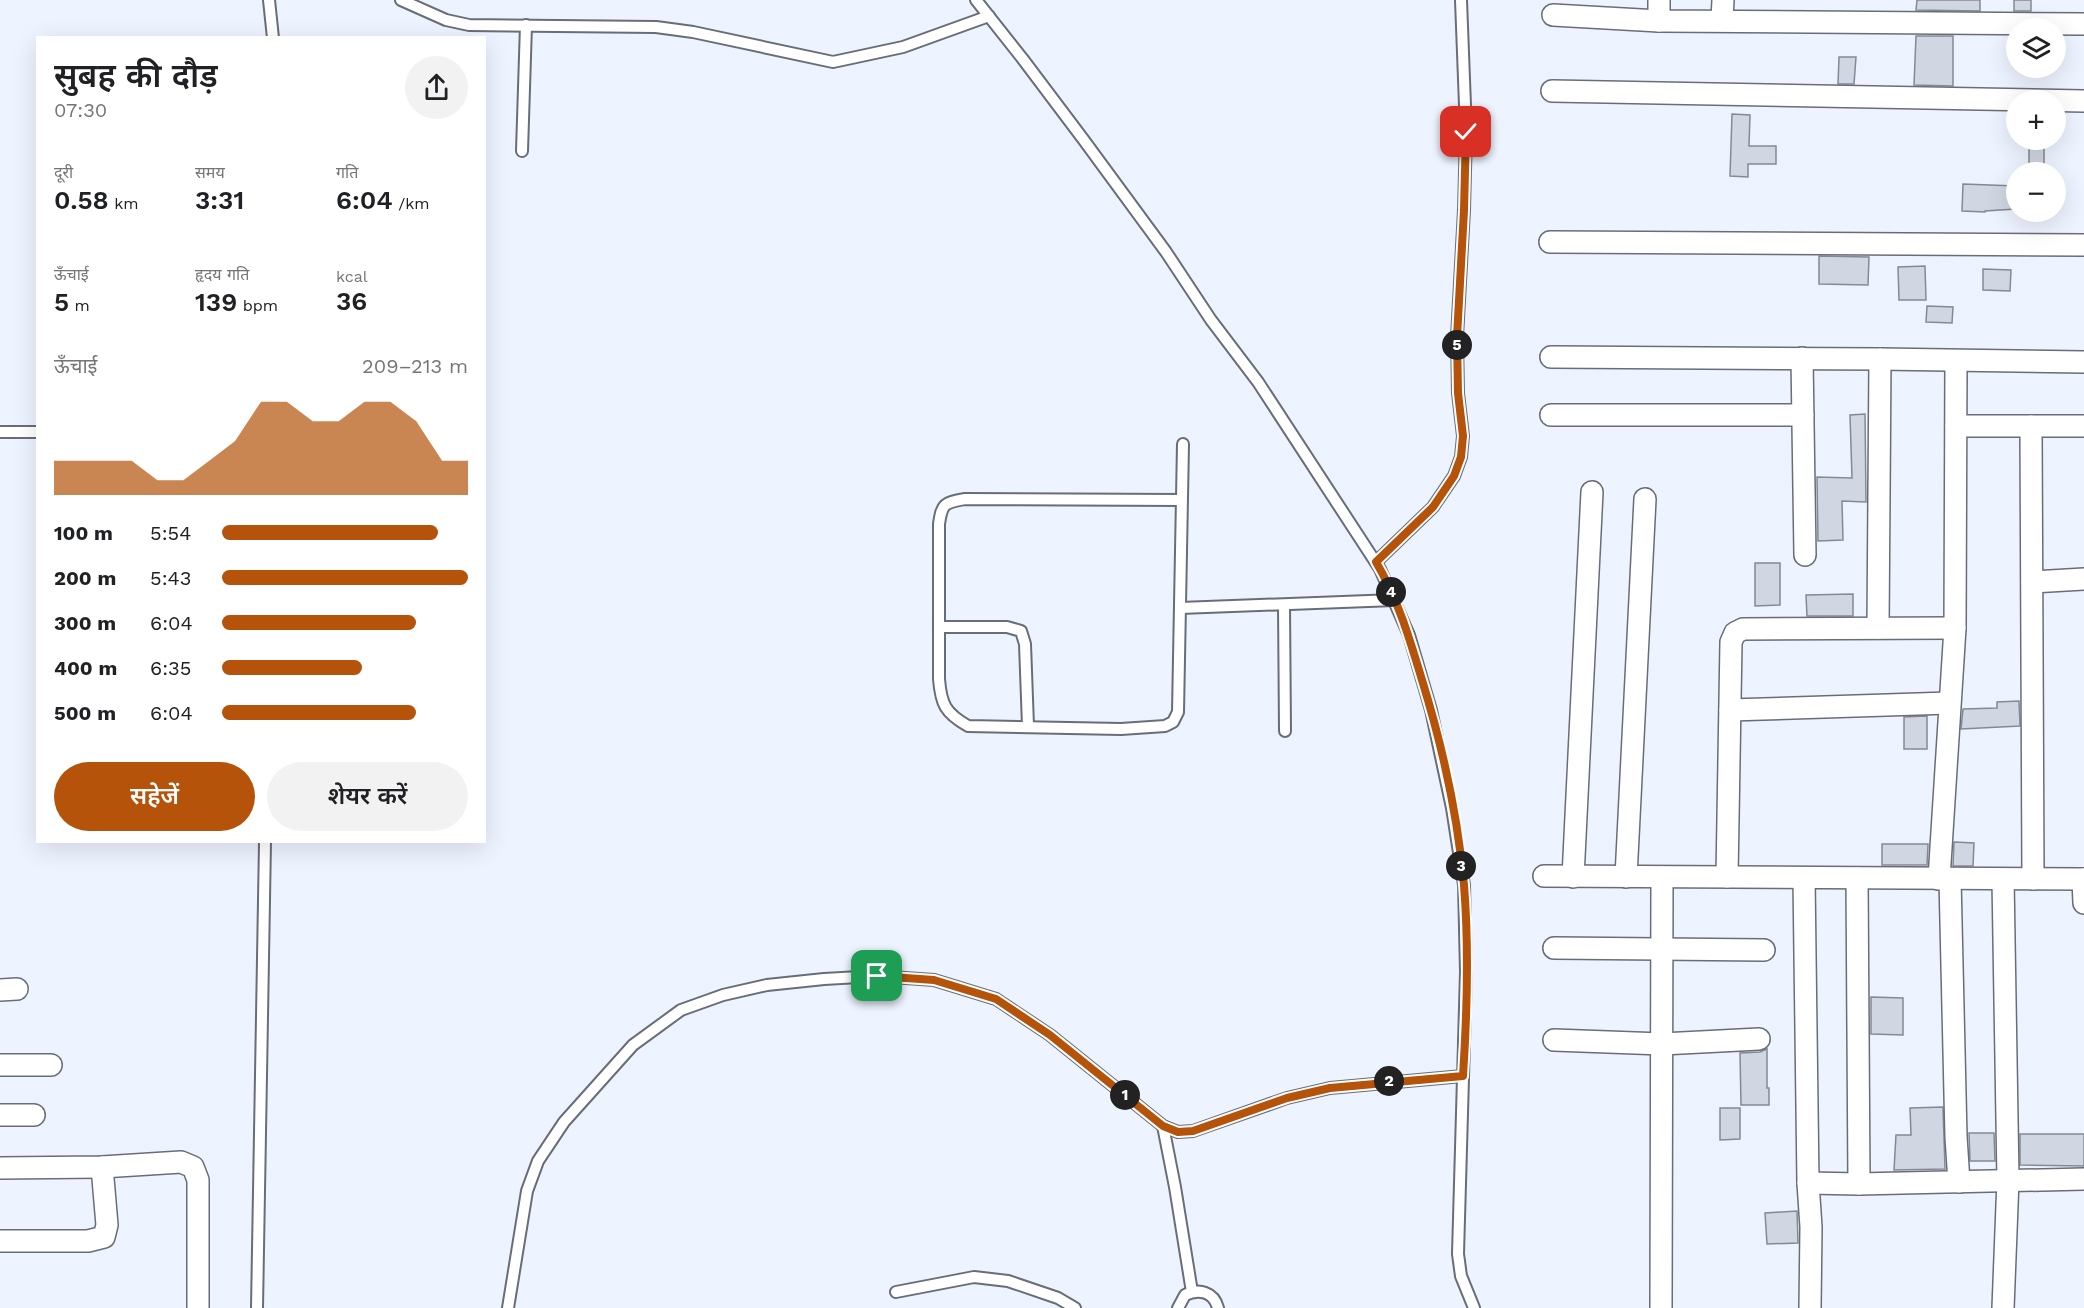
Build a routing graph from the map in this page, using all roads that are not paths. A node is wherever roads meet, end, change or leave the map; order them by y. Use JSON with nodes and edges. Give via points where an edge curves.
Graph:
{"nodes":[{"id":1,"x":268,"y":0,"type":"edge"},
{"id":2,"x":401,"y":0,"type":"edge"},
{"id":3,"x":976,"y":0,"type":"edge"},
{"id":4,"x":1461,"y":0,"type":"edge"},
{"id":5,"x":1659,"y":10,"type":"edge"},
{"id":6,"x":1722,"y":10,"type":"edge"},
{"id":7,"x":1552,"y":15,"type":"dead end"},
{"id":8,"x":989,"y":16,"type":"junction"},
{"id":9,"x":2084,"y":24,"type":"edge"},
{"id":10,"x":526,"y":25,"type":"junction"},
{"id":11,"x":273,"y":36,"type":"edge"},
{"id":12,"x":1552,"y":91,"type":"dead end"},
{"id":13,"x":2084,"y":101,"type":"edge"},
{"id":14,"x":522,"y":151,"type":"dead end"},
{"id":15,"x":1550,"y":242,"type":"dead end"},
{"id":16,"x":2084,"y":245,"type":"edge"},
{"id":17,"x":1551,"y":357,"type":"dead end"},
{"id":18,"x":1802,"y":358,"type":"junction"},
{"id":19,"x":1880,"y":359,"type":"junction"},
{"id":20,"x":1956,"y":361,"type":"junction"},
{"id":21,"x":2084,"y":362,"type":"edge"},
{"id":22,"x":1551,"y":415,"type":"dead end"},
{"id":23,"x":1803,"y":415,"type":"junction"},
{"id":24,"x":1956,"y":426,"type":"junction"},
{"id":25,"x":2031,"y":426,"type":"junction"},
{"id":26,"x":2084,"y":426,"type":"edge"},
{"id":27,"x":0,"y":432,"type":"edge"},
{"id":28,"x":36,"y":432,"type":"edge"},
{"id":29,"x":1183,"y":444,"type":"dead end"},
{"id":30,"x":1592,"y":492,"type":"dead end"},
{"id":31,"x":1645,"y":499,"type":"dead end"},
{"id":32,"x":1182,"y":500,"type":"junction"},
{"id":33,"x":1805,"y":555,"type":"dead end"},
{"id":34,"x":1376,"y":562,"type":"junction"},
{"id":35,"x":2084,"y":579,"type":"edge"},
{"id":36,"x":2032,"y":582,"type":"junction"},
{"id":37,"x":1395,"y":600,"type":"junction"},
{"id":38,"x":1284,"y":605,"type":"junction"},
{"id":39,"x":1180,"y":608,"type":"junction"},
{"id":40,"x":939,"y":627,"type":"junction"},
{"id":41,"x":1878,"y":628,"type":"junction"},
{"id":42,"x":1955,"y":628,"type":"junction"},
{"id":43,"x":1949,"y":703,"type":"junction"},
{"id":44,"x":1730,"y":710,"type":"junction"},
{"id":45,"x":1028,"y":726,"type":"junction"},
{"id":46,"x":1285,"y":731,"type":"dead end"},
{"id":47,"x":265,"y":843,"type":"edge"},
{"id":48,"x":1544,"y":876,"type":"dead end"},
{"id":49,"x":1573,"y":877,"type":"junction"},
{"id":50,"x":1626,"y":877,"type":"junction"},
{"id":51,"x":1662,"y":877,"type":"junction"},
{"id":52,"x":1727,"y":877,"type":"junction"},
{"id":53,"x":1804,"y":878,"type":"junction"},
{"id":54,"x":1857,"y":878,"type":"junction"},
{"id":55,"x":1944,"y":879,"type":"junction"},
{"id":56,"x":2003,"y":879,"type":"junction"},
{"id":57,"x":2032,"y":879,"type":"junction"},
{"id":58,"x":2083,"y":879,"type":"edge"},
{"id":59,"x":2084,"y":903,"type":"edge"},
{"id":60,"x":1554,"y":948,"type":"dead end"},
{"id":61,"x":1662,"y":950,"type":"junction"},
{"id":62,"x":1764,"y":950,"type":"dead end"},
{"id":63,"x":1759,"y":1039,"type":"dead end"},
{"id":64,"x":1554,"y":1040,"type":"dead end"},
{"id":65,"x":1662,"y":1044,"type":"junction"},
{"id":66,"x":0,"y":1065,"type":"edge"},
{"id":67,"x":51,"y":1065,"type":"dead end"},
{"id":68,"x":1463,"y":1076,"type":"junction"},
{"id":69,"x":0,"y":1115,"type":"edge"},
{"id":70,"x":34,"y":1115,"type":"dead end"},
{"id":71,"x":1163,"y":1126,"type":"junction"},
{"id":72,"x":102,"y":1167,"type":"junction"},
{"id":73,"x":0,"y":1168,"type":"edge"},
{"id":74,"x":2084,"y":1179,"type":"edge"},
{"id":75,"x":2008,"y":1180,"type":"junction"},
{"id":76,"x":1959,"y":1182,"type":"junction"},
{"id":77,"x":1808,"y":1183,"type":"junction"},
{"id":78,"x":1859,"y":1184,"type":"junction"},
{"id":79,"x":0,"y":1241,"type":"edge"},
{"id":80,"x":896,"y":1292,"type":"dead end"},
{"id":81,"x":1192,"y":1292,"type":"junction"},
{"id":82,"x":198,"y":1308,"type":"edge"},
{"id":83,"x":257,"y":1308,"type":"edge"},
{"id":84,"x":508,"y":1308,"type":"edge"},
{"id":85,"x":1075,"y":1308,"type":"edge"},
{"id":86,"x":1178,"y":1308,"type":"edge"},
{"id":87,"x":1218,"y":1308,"type":"edge"},
{"id":88,"x":1474,"y":1308,"type":"edge"},
{"id":89,"x":1661,"y":1308,"type":"edge"},
{"id":90,"x":1810,"y":1308,"type":"edge"},
{"id":91,"x":2003,"y":1308,"type":"edge"}],
"edges":[{"from":1,"to":11,"type":"lane"},
{"from":2,"to":10,"type":"lane","via":[[446,20],[469,25]]},
{"from":3,"to":8,"type":"lane"},
{"from":4,"to":34,"type":"lane","via":[[1466,132],[1457,337],[1461,457],[1454,476],[1433,507]]},
{"from":5,"to":6,"type":"street"},
{"from":5,"to":7,"type":"street"},
{"from":6,"to":9,"type":"street"},
{"from":8,"to":10,"type":"lane","via":[[903,47],[833,63],[656,27]]},
{"from":8,"to":34,"type":"lane","via":[[1166,252],[1258,382]]},
{"from":10,"to":14,"type":"lane"},
{"from":12,"to":13,"type":"street"},
{"from":15,"to":16,"type":"street"},
{"from":17,"to":18,"type":"street"},
{"from":18,"to":19,"type":"street"},
{"from":18,"to":23,"type":"street"},
{"from":19,"to":20,"type":"street"},
{"from":19,"to":41,"type":"street"},
{"from":20,"to":21,"type":"street"},
{"from":20,"to":24,"type":"street"},
{"from":22,"to":23,"type":"street"},
{"from":23,"to":33,"type":"street"},
{"from":24,"to":25,"type":"street"},
{"from":24,"to":42,"type":"street"},
{"from":25,"to":26,"type":"street"},
{"from":25,"to":36,"type":"street"},
{"from":27,"to":28,"type":"lane"},
{"from":29,"to":32,"type":"lane"},
{"from":30,"to":49,"type":"street"},
{"from":31,"to":50,"type":"street"},
{"from":32,"to":39,"type":"lane"},
{"from":32,"to":40,"type":"lane","via":[[947,502],[941,509],[939,524]]},
{"from":34,"to":37,"type":"lane"},
{"from":35,"to":36,"type":"street"},
{"from":36,"to":57,"type":"street"},
{"from":37,"to":38,"type":"lane"},
{"from":37,"to":68,"type":"lane","via":[[1431,710],[1464,885]]},
{"from":38,"to":39,"type":"lane"},
{"from":38,"to":46,"type":"lane"},
{"from":39,"to":45,"type":"lane","via":[[1178,712],[1173,722],[1121,729]]},
{"from":40,"to":45,"type":"lane","via":[[941,701],[953,718],[968,726]]},
{"from":40,"to":45,"type":"lane","via":[[1007,627],[1021,631],[1025,644]]},
{"from":41,"to":42,"type":"street"},
{"from":41,"to":44,"type":"street","via":[[1743,629],[1735,633],[1731,642]]},
{"from":42,"to":43,"type":"street"},
{"from":43,"to":44,"type":"street"},
{"from":43,"to":55,"type":"street"},
{"from":44,"to":52,"type":"street"},
{"from":47,"to":83,"type":"lane"},
{"from":48,"to":49,"type":"street"},
{"from":49,"to":50,"type":"street"},
{"from":50,"to":51,"type":"street"},
{"from":51,"to":52,"type":"street"},
{"from":51,"to":61,"type":"street"},
{"from":52,"to":53,"type":"street"},
{"from":53,"to":54,"type":"street"},
{"from":53,"to":77,"type":"street"},
{"from":54,"to":55,"type":"street"},
{"from":54,"to":78,"type":"street"},
{"from":55,"to":56,"type":"street"},
{"from":55,"to":76,"type":"street"},
{"from":56,"to":57,"type":"street"},
{"from":56,"to":75,"type":"street"},
{"from":57,"to":58,"type":"street"},
{"from":58,"to":59,"type":"street"},
{"from":60,"to":61,"type":"street"},
{"from":61,"to":62,"type":"street"},
{"from":61,"to":65,"type":"street"},
{"from":63,"to":65,"type":"street"},
{"from":64,"to":65,"type":"street"},
{"from":65,"to":89,"type":"street"},
{"from":66,"to":67,"type":"street"},
{"from":68,"to":71,"type":"lane","via":[[1330,1088],[1287,1098],[1193,1131],[1178,1132]]},
{"from":68,"to":88,"type":"lane","via":[[1458,1254],[1461,1276]]},
{"from":69,"to":70,"type":"street"},
{"from":71,"to":81,"type":"lane"},
{"from":71,"to":84,"type":"lane","via":[[1050,1035],[996,999],[934,980],[877,976],[824,979],[723,995],[664,1020],[633,1045],[564,1122],[538,1161],[528,1191]]},
{"from":72,"to":73,"type":"street"},
{"from":72,"to":79,"type":"street","via":[[107,1225],[104,1237],[88,1241]]},
{"from":72,"to":82,"type":"street","via":[[181,1162],[193,1167],[198,1180]]},
{"from":74,"to":75,"type":"street"},
{"from":75,"to":76,"type":"street"},
{"from":75,"to":91,"type":"street"},
{"from":76,"to":78,"type":"street"},
{"from":77,"to":78,"type":"street"},
{"from":77,"to":90,"type":"street"},
{"from":80,"to":85,"type":"lane","via":[[974,1277],[1008,1281]]},
{"from":81,"to":86,"type":"lane","via":[[1185,1295]]},
{"from":81,"to":87,"type":"lane","via":[[1207,1293]]}]}
